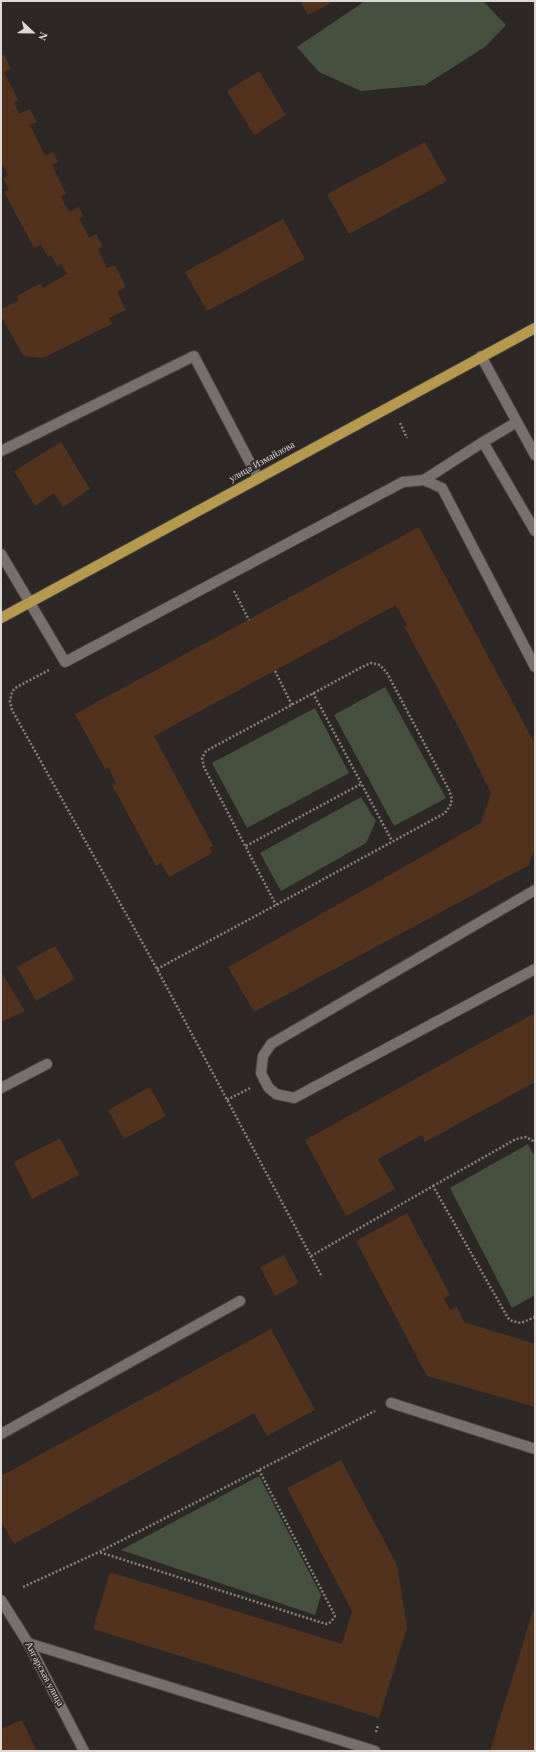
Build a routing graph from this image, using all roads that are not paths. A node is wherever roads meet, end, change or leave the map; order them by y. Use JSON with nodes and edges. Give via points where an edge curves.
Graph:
{"nodes":[{"id":1,"x":535,"y":328,"type":"edge"},
{"id":2,"x":481,"y":356,"type":"junction"},
{"id":3,"x":517,"y":422,"type":"junction"},
{"id":4,"x":483,"y":442,"type":"junction"},
{"id":5,"x":1,"y":451,"type":"edge"},
{"id":6,"x":535,"y":455,"type":"edge"},
{"id":7,"x":258,"y":478,"type":"junction"},
{"id":8,"x":424,"y":480,"type":"junction"},
{"id":9,"x":535,"y":531,"type":"edge"},
{"id":10,"x":1,"y":554,"type":"edge"},
{"id":11,"x":29,"y":603,"type":"junction"},
{"id":12,"x":1,"y":618,"type":"edge"},
{"id":13,"x":535,"y":667,"type":"edge"},
{"id":14,"x":535,"y":890,"type":"edge"},
{"id":15,"x":535,"y":969,"type":"edge"},
{"id":16,"x":47,"y":1064,"type":"dead end"},
{"id":17,"x":1,"y":1088,"type":"edge"},
{"id":18,"x":240,"y":1301,"type":"dead end"},
{"id":19,"x":391,"y":1403,"type":"road end"},
{"id":20,"x":1,"y":1434,"type":"edge"},
{"id":21,"x":535,"y":1448,"type":"edge"},
{"id":22,"x":1,"y":1600,"type":"edge"},
{"id":23,"x":28,"y":1643,"type":"junction"},
{"id":24,"x":84,"y":1751,"type":"edge"},
{"id":25,"x":374,"y":1751,"type":"edge"}],
"edges":[{"from":1,"to":2,"type":"main road","name":"улица Измайлова"},
{"from":2,"to":3,"type":"street"},
{"from":2,"to":7,"type":"main road","name":"улица Измайлова"},
{"from":3,"to":4,"type":"street"},
{"from":3,"to":6,"type":"street"},
{"from":4,"to":8,"type":"street"},
{"from":4,"to":9,"type":"street"},
{"from":5,"to":7,"type":"street","via":[[194,356]]},
{"from":7,"to":11,"type":"main road","name":"улица Измайлова"},
{"from":8,"to":11,"type":"street","via":[[403,482],[65,662]]},
{"from":8,"to":13,"type":"street","via":[[442,488]]},
{"from":10,"to":11,"type":"street"},
{"from":11,"to":12,"type":"main road","name":"улица Измайлова"},
{"from":14,"to":15,"type":"street","via":[[271,1044],[263,1056],[261,1074],[268,1087],[276,1094],[294,1098]]},
{"from":16,"to":17,"type":"street"},
{"from":18,"to":20,"type":"street"},
{"from":19,"to":21,"type":"street"},
{"from":22,"to":23,"type":"street","name":"Ангарская улица"},
{"from":23,"to":24,"type":"street","name":"Ангарская улица"},
{"from":23,"to":25,"type":"street"}]}
